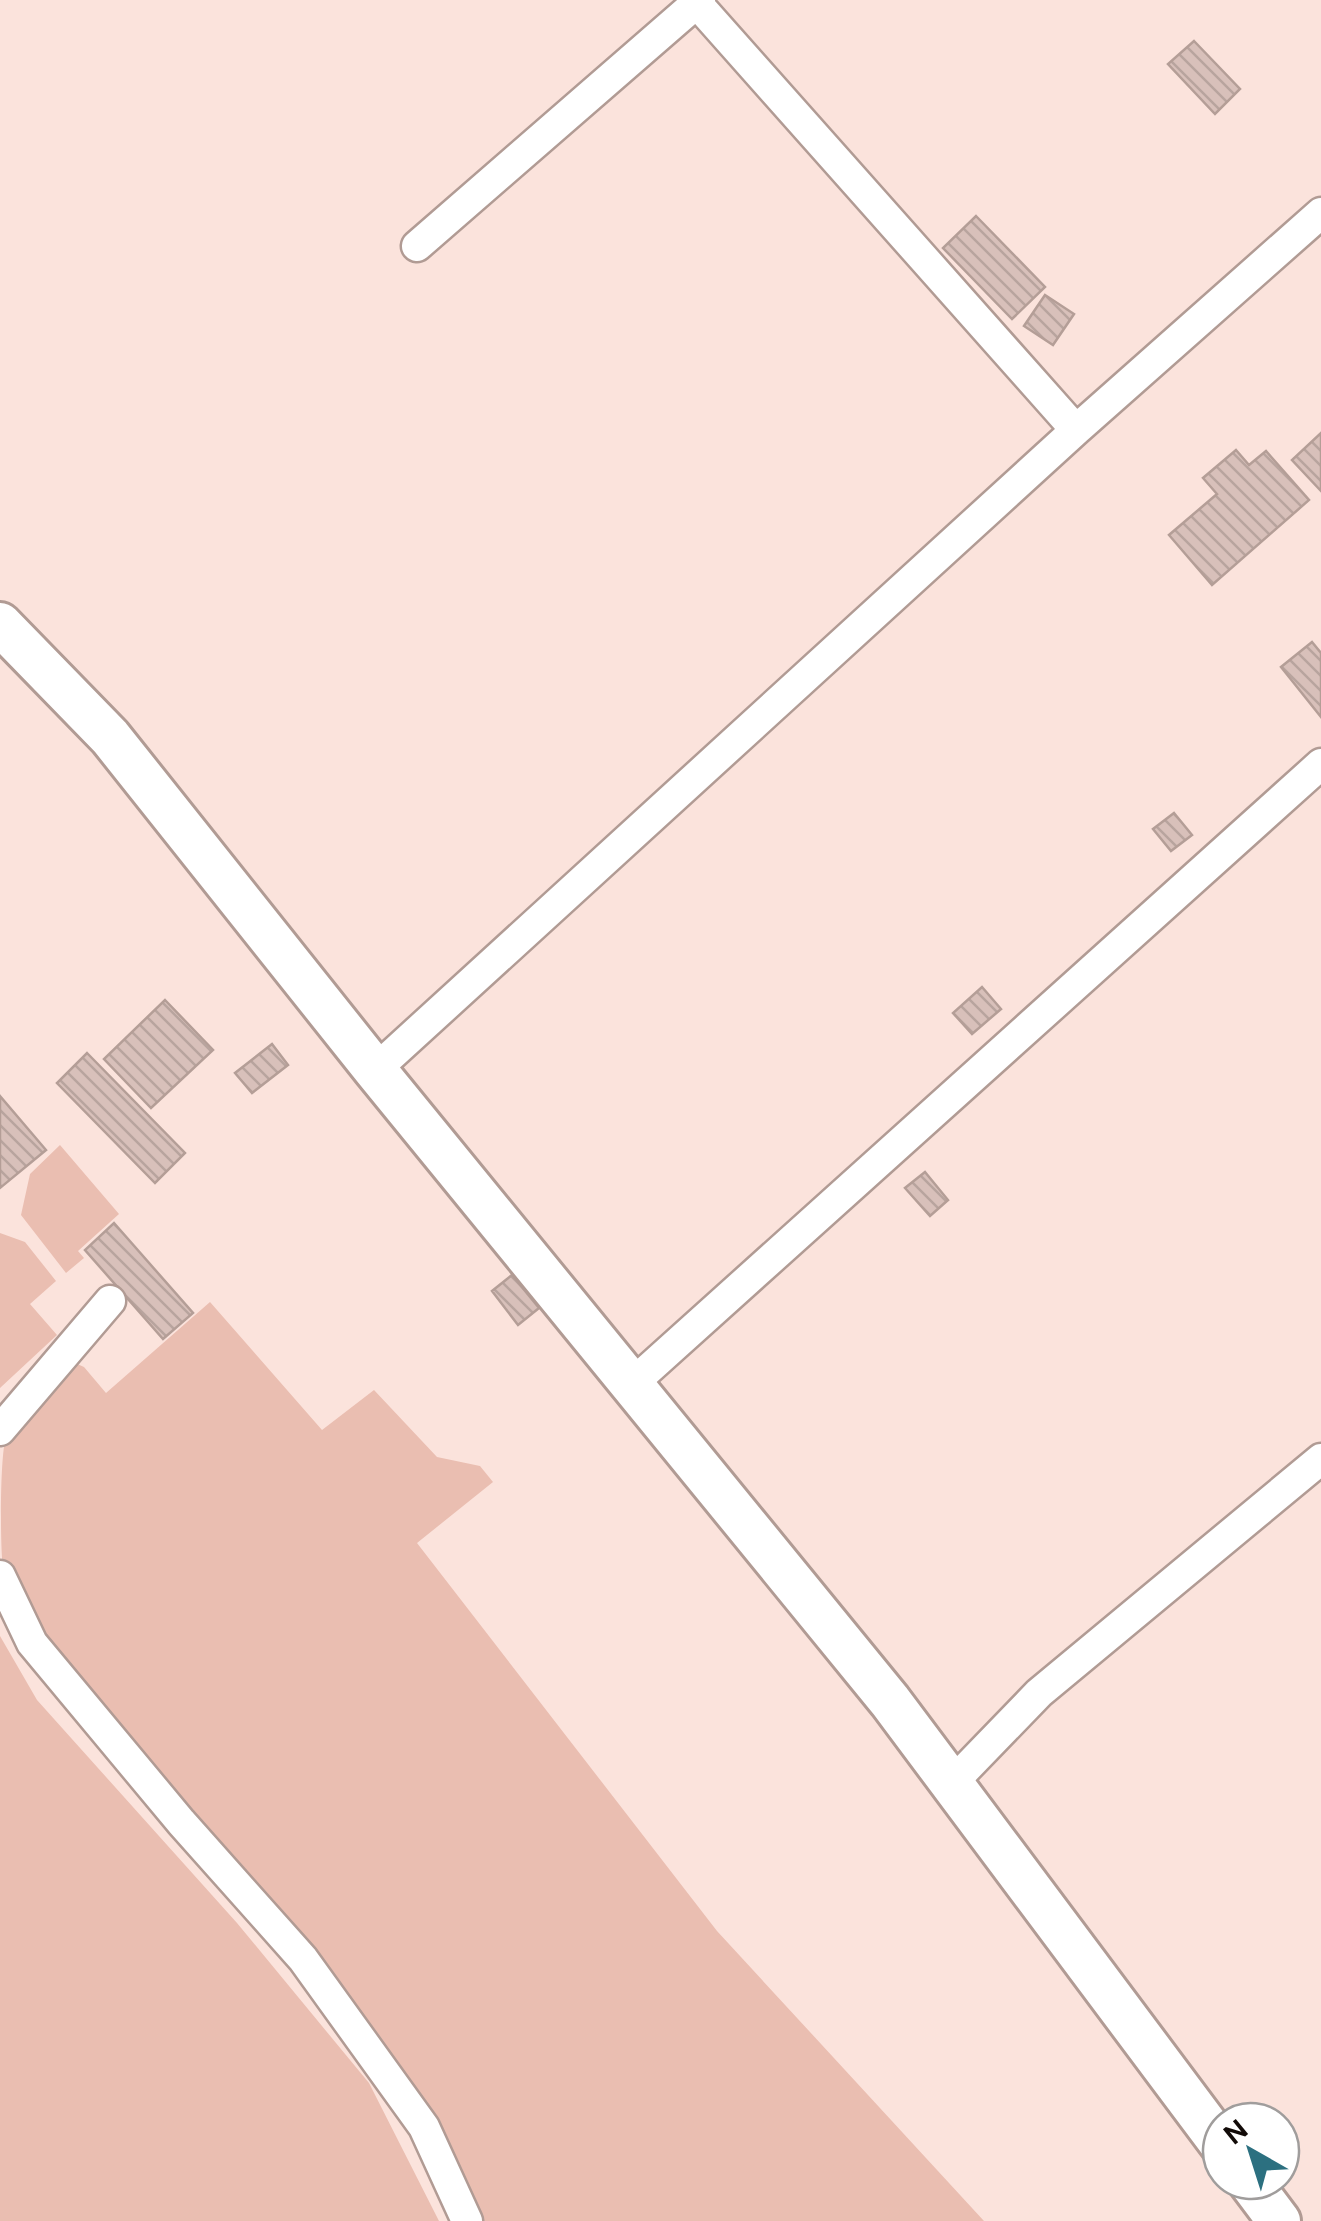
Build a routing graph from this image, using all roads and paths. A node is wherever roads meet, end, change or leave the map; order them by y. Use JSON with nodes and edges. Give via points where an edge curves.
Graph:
{"nodes":[{"id":1,"x":697,"y":1,"type":"edge"},
{"id":2,"x":1321,"y":214,"type":"edge"},
{"id":3,"x":417,"y":246,"type":"dead end"},
{"id":4,"x":1076,"y":430,"type":"junction"},
{"id":5,"x":0,"y":624,"type":"edge"},
{"id":6,"x":1321,"y":764,"type":"edge"},
{"id":7,"x":376,"y":1070,"type":"junction"},
{"id":8,"x":110,"y":1301,"type":"dead end"},
{"id":9,"x":633,"y":1383,"type":"junction"},
{"id":10,"x":0,"y":1430,"type":"edge"},
{"id":11,"x":1321,"y":1459,"type":"edge"},
{"id":12,"x":0,"y":1576,"type":"edge"},
{"id":13,"x":952,"y":1784,"type":"junction"},
{"id":14,"x":1201,"y":2117,"type":"edge"},
{"id":15,"x":468,"y":2221,"type":"edge"}],
"edges":[{"from":1,"to":3,"type":"street"},
{"from":1,"to":4,"type":"street"},
{"from":2,"to":4,"type":"street"},
{"from":4,"to":7,"type":"street"},
{"from":5,"to":7,"type":"street","via":[[110,738]]},
{"from":6,"to":9,"type":"street"},
{"from":7,"to":9,"type":"street"},
{"from":8,"to":10,"type":"street"},
{"from":9,"to":13,"type":"street"},
{"from":11,"to":13,"type":"street","via":[[1038,1693]]},
{"from":12,"to":15,"type":"street","via":[[32,1643],[303,1959],[424,2127]]},
{"from":13,"to":14,"type":"street"}]}
